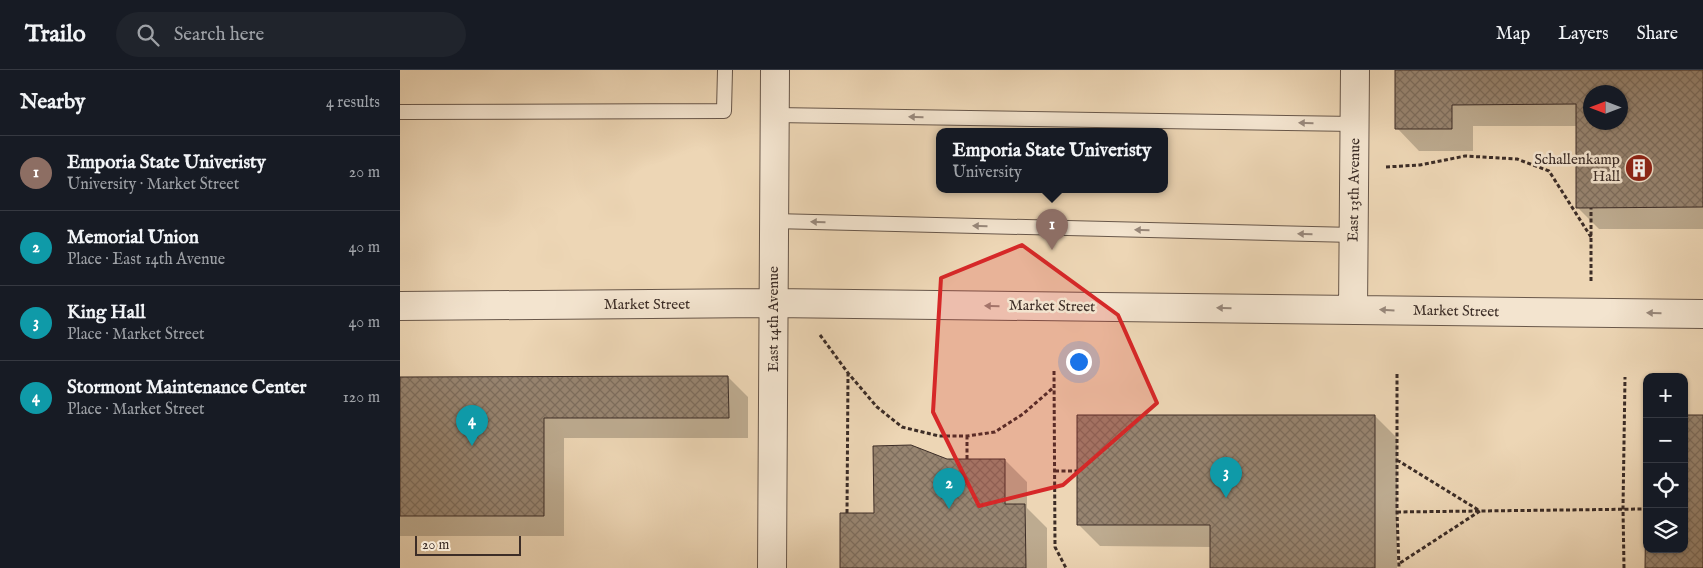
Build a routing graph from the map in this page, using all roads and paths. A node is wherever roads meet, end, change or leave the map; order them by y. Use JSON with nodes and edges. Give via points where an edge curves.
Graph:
{"nodes":[{"id":1,"x":725,"y":70,"type":"edge"},
{"id":2,"x":775,"y":70,"type":"edge"},
{"id":3,"x":1355,"y":70,"type":"edge"},
{"id":4,"x":400,"y":112,"type":"edge"},
{"id":5,"x":775,"y":115,"type":"junction"},
{"id":6,"x":1355,"y":124,"type":"junction"},
{"id":7,"x":1380,"y":167,"type":"dead end"},
{"id":8,"x":1591,"y":208,"type":"dead end"},
{"id":9,"x":774,"y":221,"type":"junction"},
{"id":10,"x":1354,"y":235,"type":"junction"},
{"id":11,"x":1591,"y":236,"type":"junction"},
{"id":12,"x":1591,"y":289,"type":"dead end"},
{"id":13,"x":773,"y":303,"type":"junction"},
{"id":14,"x":400,"y":306,"type":"edge"},
{"id":15,"x":1353,"y":310,"type":"junction"},
{"id":16,"x":1703,"y":314,"type":"edge"},
{"id":17,"x":820,"y":335,"type":"dead end"},
{"id":18,"x":1054,"y":371,"type":"dead end"},
{"id":19,"x":848,"y":373,"type":"junction"},
{"id":20,"x":1397,"y":374,"type":"dead end"},
{"id":21,"x":1625,"y":377,"type":"dead end"},
{"id":22,"x":1054,"y":387,"type":"junction"},
{"id":23,"x":968,"y":436,"type":"junction"},
{"id":24,"x":967,"y":459,"type":"dead end"},
{"id":25,"x":1397,"y":460,"type":"junction"},
{"id":26,"x":1055,"y":471,"type":"junction"},
{"id":27,"x":1076,"y":471,"type":"dead end"},
{"id":28,"x":1623,"y":508,"type":"junction"},
{"id":29,"x":1643,"y":509,"type":"edge"},
{"id":30,"x":1480,"y":511,"type":"junction"},
{"id":31,"x":1397,"y":512,"type":"junction"},
{"id":32,"x":847,"y":514,"type":"dead end"},
{"id":33,"x":1399,"y":566,"type":"edge"},
{"id":34,"x":772,"y":568,"type":"edge"},
{"id":35,"x":1066,"y":568,"type":"edge"},
{"id":36,"x":1624,"y":568,"type":"edge"}],
"edges":[{"from":1,"to":4,"type":"lane","via":[[724,111]]},
{"from":2,"to":5,"type":"street","name":"East 14th Avenue"},
{"from":3,"to":6,"type":"street","name":"East 13th Avenue"},
{"from":6,"to":5,"type":"lane","one_way":true},
{"from":5,"to":9,"type":"street","name":"East 14th Avenue"},
{"from":6,"to":10,"type":"street","name":"East 13th Avenue"},
{"from":7,"to":11,"type":"path","via":[[1420,165],[1465,156],[1517,159],[1549,171]]},
{"from":8,"to":11,"type":"path"},
{"from":10,"to":9,"type":"lane","one_way":true},
{"from":9,"to":13,"type":"street","name":"East 14th Avenue"},
{"from":10,"to":15,"type":"street","name":"East 13th Avenue"},
{"from":11,"to":12,"type":"path"},
{"from":13,"to":14,"type":"street","name":"Market Street"},
{"from":15,"to":13,"type":"street","name":"Market Street","one_way":true},
{"from":13,"to":34,"type":"street","name":"East 14th Avenue"},
{"from":16,"to":15,"type":"street","name":"Market Street","one_way":true},
{"from":17,"to":19,"type":"path"},
{"from":18,"to":22,"type":"path"},
{"from":19,"to":23,"type":"path","via":[[877,407],[902,427],[939,436]]},
{"from":19,"to":32,"type":"path"},
{"from":20,"to":25,"type":"path"},
{"from":21,"to":28,"type":"path"},
{"from":22,"to":23,"type":"path","via":[[1023,414],[995,432]]},
{"from":22,"to":26,"type":"path"},
{"from":23,"to":24,"type":"path"},
{"from":25,"to":30,"type":"path"},
{"from":25,"to":31,"type":"path"},
{"from":26,"to":27,"type":"path"},
{"from":26,"to":35,"type":"path","via":[[1055,547]]},
{"from":28,"to":29,"type":"path"},
{"from":28,"to":30,"type":"path"},
{"from":28,"to":36,"type":"path"},
{"from":30,"to":31,"type":"path"},
{"from":30,"to":33,"type":"path"},
{"from":31,"to":33,"type":"path"}]}
